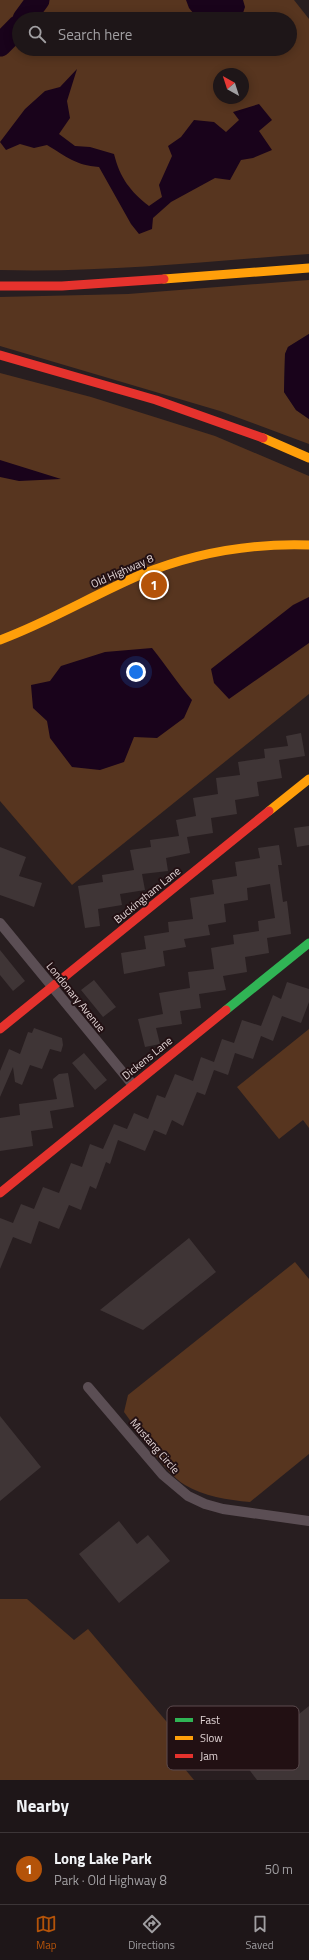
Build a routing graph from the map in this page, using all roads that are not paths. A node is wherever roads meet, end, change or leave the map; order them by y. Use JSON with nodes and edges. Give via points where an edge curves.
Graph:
{"nodes":[{"id":1,"x":309,"y":268,"type":"edge"},
{"id":2,"x":0,"y":286,"type":"edge"},
{"id":3,"x":0,"y":355,"type":"edge"},
{"id":4,"x":309,"y":458,"type":"edge"},
{"id":5,"x":309,"y":545,"type":"edge"},
{"id":6,"x":0,"y":640,"type":"edge"},
{"id":7,"x":309,"y":779,"type":"edge"},
{"id":8,"x":0,"y":923,"type":"edge"},
{"id":9,"x":309,"y":943,"type":"edge"},
{"id":10,"x":52,"y":987,"type":"junction"},
{"id":11,"x":0,"y":1029,"type":"edge"},
{"id":12,"x":133,"y":1085,"type":"junction"},
{"id":13,"x":0,"y":1192,"type":"edge"},
{"id":14,"x":88,"y":1387,"type":"dead end"},
{"id":15,"x":309,"y":1522,"type":"edge"}],
"edges":[{"from":1,"to":2,"type":"main road","via":[[92,285]]},
{"from":3,"to":4,"type":"main road","via":[[154,400],[231,426]]},
{"from":5,"to":6,"type":"main road","name":"Old Highway 8","via":[[243,548],[172,563],[138,576]]},
{"from":7,"to":10,"type":"main road","name":"Buckingham Lane"},
{"from":8,"to":10,"type":"street","name":"Londonary Avenue"},
{"from":9,"to":12,"type":"main road","name":"Dickens Lane"},
{"from":10,"to":11,"type":"main road","name":"Buckingham Lane"},
{"from":10,"to":12,"type":"street","name":"Londonary Avenue"},
{"from":12,"to":13,"type":"main road","name":"Dickens Lane"},
{"from":14,"to":15,"type":"street","name":"Mustang Circle","via":[[163,1475],[188,1496],[223,1509]]}]}
